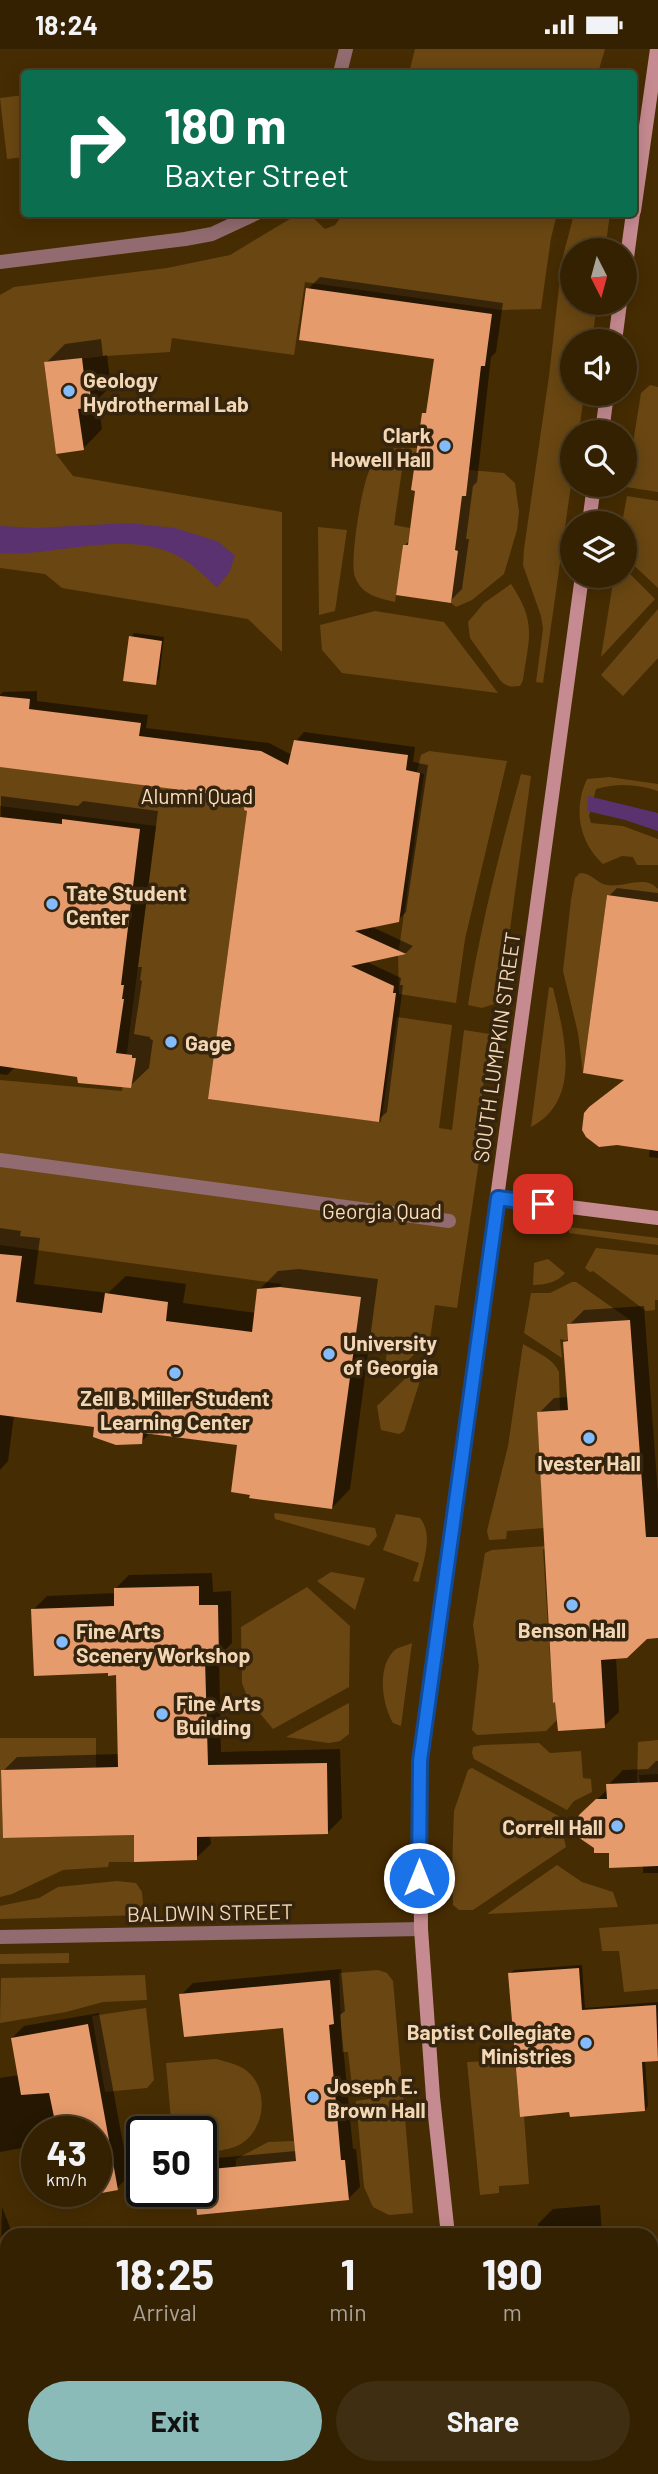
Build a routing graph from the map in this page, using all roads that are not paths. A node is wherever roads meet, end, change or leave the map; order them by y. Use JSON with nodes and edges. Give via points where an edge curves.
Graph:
{"nodes":[{"id":1,"x":346,"y":49,"type":"edge"},
{"id":2,"x":657,"y":49,"type":"edge"},
{"id":3,"x":341,"y":70,"type":"edge"},
{"id":4,"x":637,"y":185,"type":"edge"},
{"id":5,"x":248,"y":217,"type":"edge"},
{"id":6,"x":632,"y":217,"type":"edge"},
{"id":7,"x":630,"y":238,"type":"edge"},
{"id":8,"x":0,"y":262,"type":"edge"},
{"id":9,"x":580,"y":588,"type":"edge"},
{"id":10,"x":0,"y":1160,"type":"edge"},
{"id":11,"x":498,"y":1198,"type":"junction"},
{"id":12,"x":658,"y":1218,"type":"edge"},
{"id":13,"x":449,"y":1221,"type":"dead end"},
{"id":14,"x":421,"y":1929,"type":"junction"},
{"id":15,"x":0,"y":1937,"type":"edge"},
{"id":16,"x":447,"y":2228,"type":"edge"}],
"edges":[{"from":1,"to":3,"type":"street"},
{"from":2,"to":4,"type":"main road"},
{"from":5,"to":8,"type":"street","via":[[212,234],[185,239]]},
{"from":6,"to":7,"type":"main road"},
{"from":9,"to":11,"type":"main road","name":"SOUTH LUMPKIN STREET"},
{"from":10,"to":13,"type":"street"},
{"from":11,"to":12,"type":"main road"},
{"from":11,"to":14,"type":"main road","name":"SOUTH LUMPKIN STREET","via":[[420,1761]]},
{"from":14,"to":15,"type":"street","name":"BALDWIN STREET"},
{"from":14,"to":16,"type":"main road","name":"SOUTH LUMPKIN STREET"}]}
